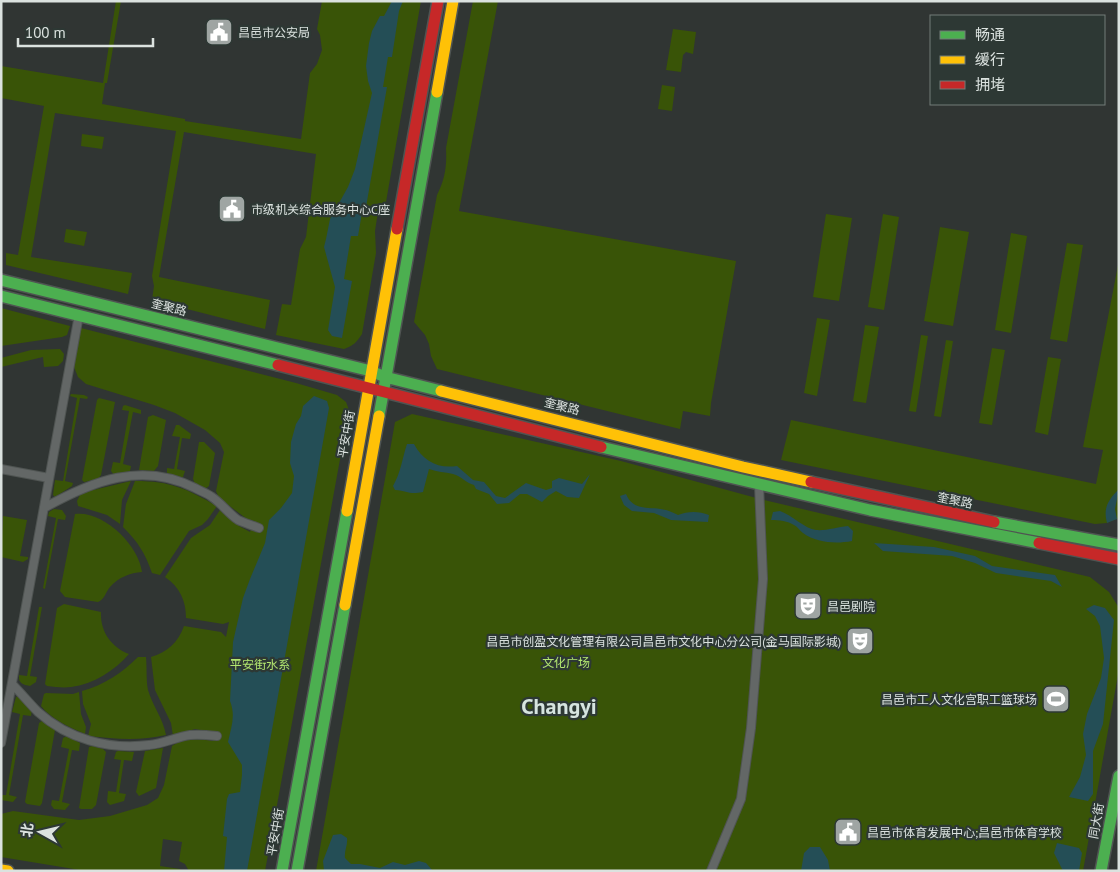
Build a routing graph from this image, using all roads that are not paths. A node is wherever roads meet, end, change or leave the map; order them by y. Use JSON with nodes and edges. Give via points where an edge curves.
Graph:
{"nodes":[{"id":1,"x":438,"y":1,"type":"edge"},
{"id":2,"x":453,"y":1,"type":"edge"},
{"id":3,"x":1,"y":280,"type":"edge"},
{"id":4,"x":1,"y":296,"type":"edge"},
{"id":5,"x":79,"y":315,"type":"junction"},
{"id":6,"x":371,"y":371,"type":"junction"},
{"id":7,"x":385,"y":377,"type":"junction"},
{"id":8,"x":369,"y":387,"type":"junction"},
{"id":9,"x":384,"y":391,"type":"junction"},
{"id":10,"x":1,"y":470,"type":"edge"},
{"id":11,"x":49,"y":478,"type":"junction"},
{"id":12,"x":759,"y":485,"type":"junction"},
{"id":13,"x":44,"y":508,"type":"junction"},
{"id":14,"x":259,"y":528,"type":"dead end"},
{"id":15,"x":1119,"y":545,"type":"edge"},
{"id":16,"x":1119,"y":559,"type":"edge"},
{"id":17,"x":12,"y":684,"type":"junction"},
{"id":18,"x":5,"y":706,"type":"edge"},
{"id":19,"x":217,"y":736,"type":"dead end"},
{"id":20,"x":1,"y":743,"type":"edge"},
{"id":21,"x":1119,"y":776,"type":"edge"},
{"id":22,"x":1,"y":870,"type":"edge"},
{"id":23,"x":8,"y":871,"type":"edge"},
{"id":24,"x":282,"y":871,"type":"edge"},
{"id":25,"x":297,"y":871,"type":"edge"},
{"id":26,"x":711,"y":871,"type":"edge"},
{"id":27,"x":1101,"y":871,"type":"edge"}],
"edges":[{"from":1,"to":6,"type":"main road","name":"平安中街"},
{"from":2,"to":7,"type":"main road"},
{"from":3,"to":6,"type":"main road","name":"奎聚路"},
{"from":4,"to":5,"type":"main road"},
{"from":5,"to":8,"type":"main road"},
{"from":5,"to":11,"type":"street"},
{"from":6,"to":7,"type":"main road","name":"奎聚路"},
{"from":6,"to":8,"type":"main road","name":"平安中街"},
{"from":7,"to":9,"type":"main road"},
{"from":7,"to":15,"type":"main road","name":"奎聚路","via":[[743,467],[957,515]]},
{"from":8,"to":9,"type":"main road"},
{"from":8,"to":24,"type":"main road","name":"平安中街"},
{"from":9,"to":12,"type":"main road"},
{"from":9,"to":25,"type":"main road"},
{"from":10,"to":11,"type":"street"},
{"from":11,"to":13,"type":"street"},
{"from":12,"to":16,"type":"main road"},
{"from":12,"to":26,"type":"street","via":[[763,579],[751,728],[741,799]]},
{"from":13,"to":14,"type":"street","via":[[76,490],[106,480],[134,475],[161,476],[212,496],[238,520]]},
{"from":13,"to":17,"type":"street"},
{"from":17,"to":18,"type":"street"},
{"from":17,"to":19,"type":"street","via":[[54,725],[94,743],[123,747],[150,745],[197,734]]},
{"from":18,"to":20,"type":"street"},
{"from":21,"to":27,"type":"main road","name":"同大街"},
{"from":22,"to":23,"type":"main road"}]}
